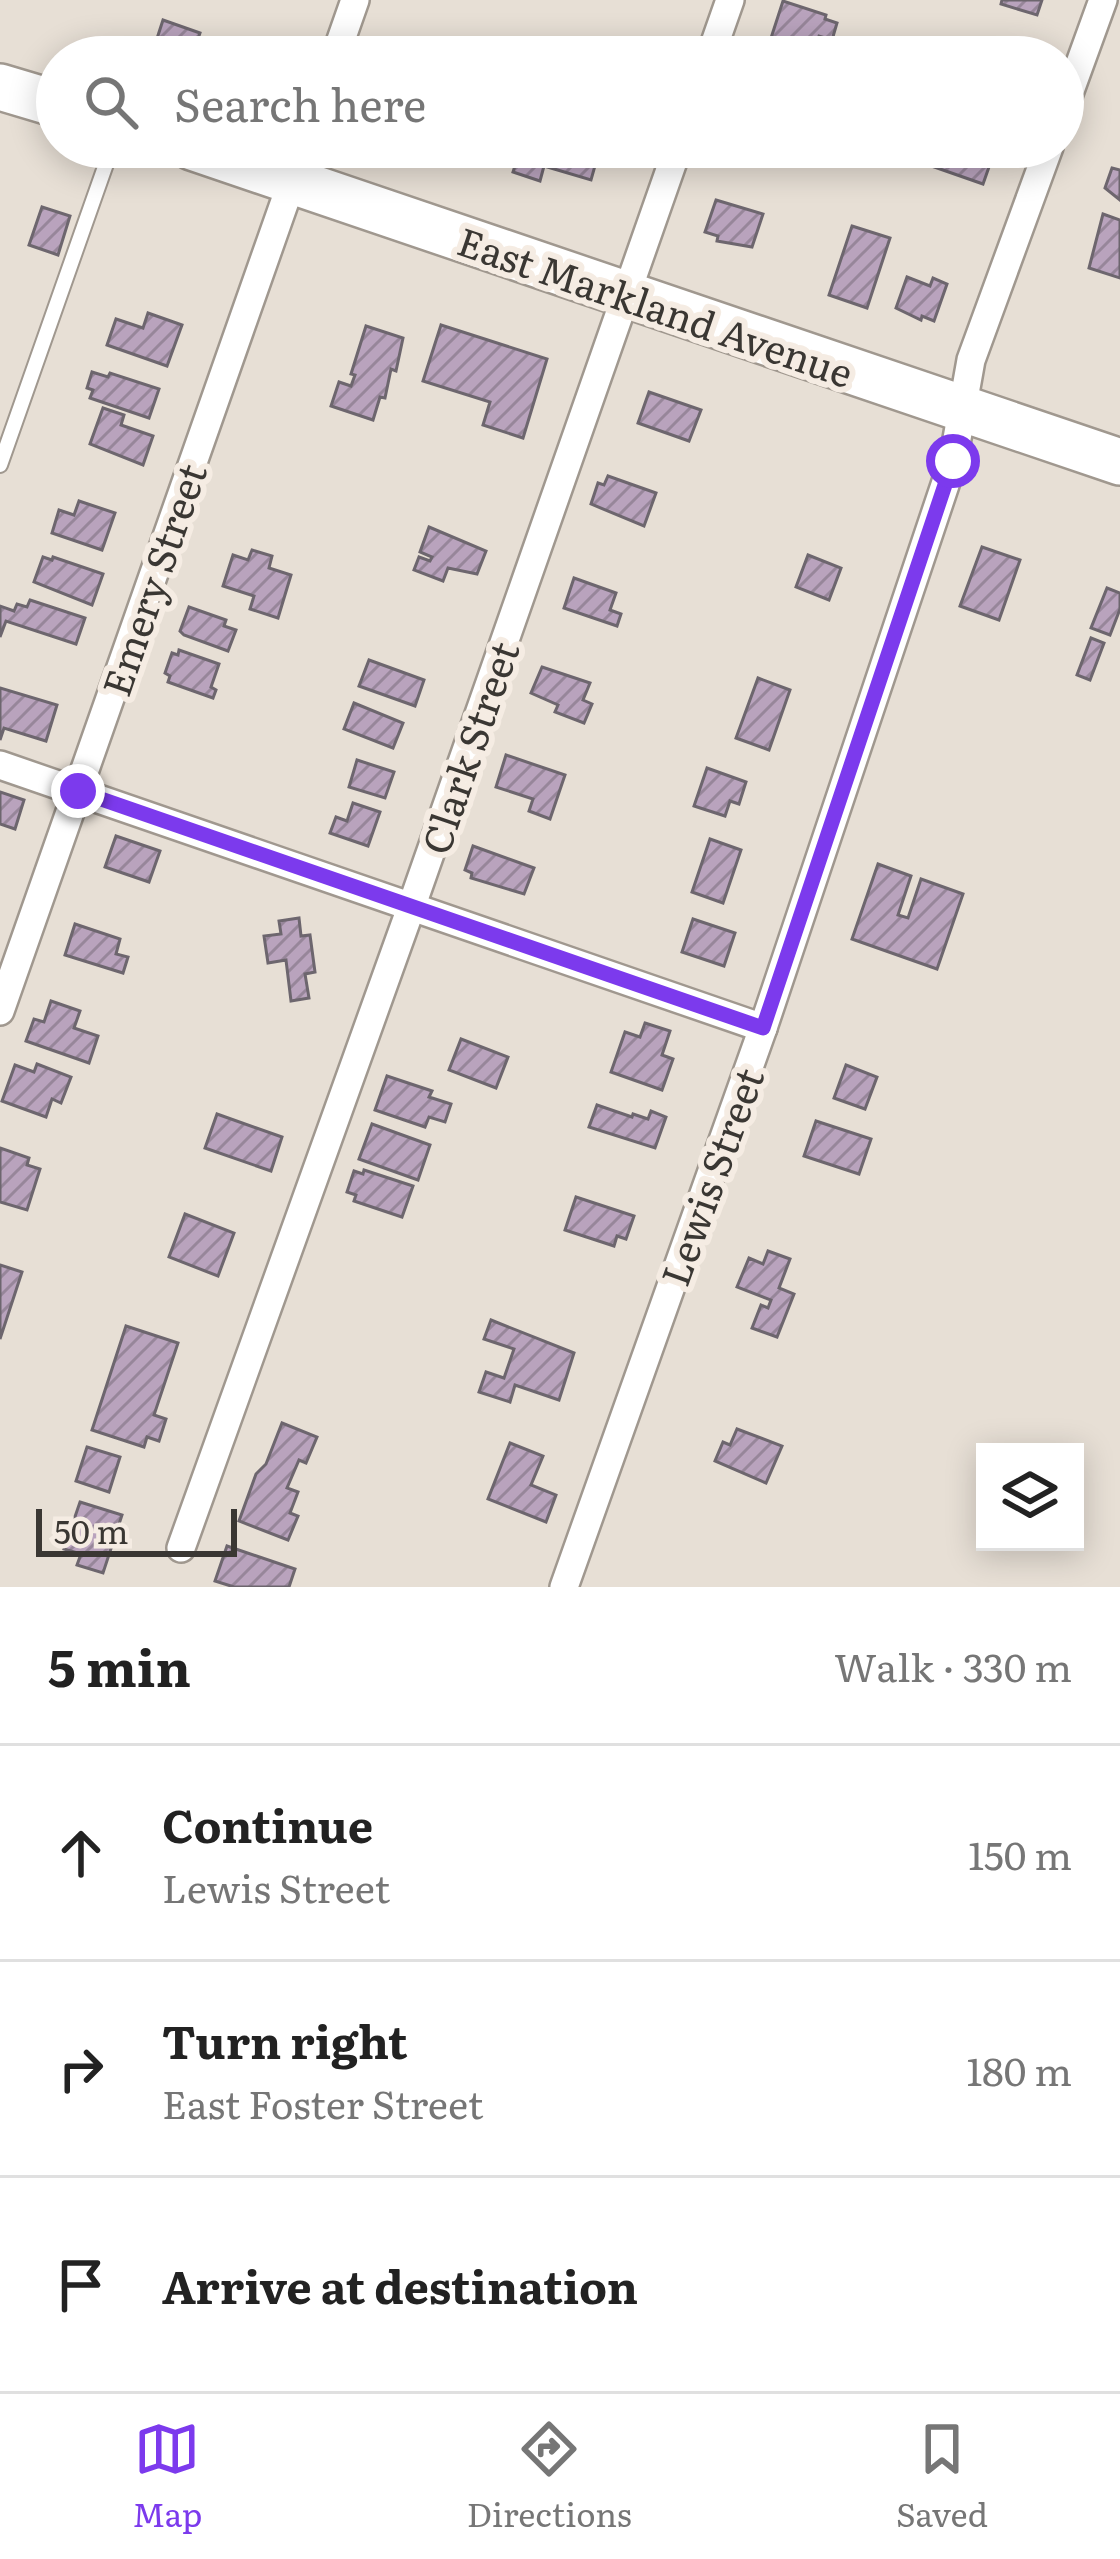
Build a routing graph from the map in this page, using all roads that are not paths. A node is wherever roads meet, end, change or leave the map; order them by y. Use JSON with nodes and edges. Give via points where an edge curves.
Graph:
{"nodes":[{"id":1,"x":355,"y":0,"type":"edge"},
{"id":2,"x":730,"y":0,"type":"edge"},
{"id":3,"x":1103,"y":0,"type":"edge"},
{"id":4,"x":342,"y":36,"type":"edge"},
{"id":5,"x":717,"y":36,"type":"edge"},
{"id":6,"x":1084,"y":52,"type":"edge"},
{"id":7,"x":0,"y":87,"type":"edge"},
{"id":8,"x":36,"y":98,"type":"edge"},
{"id":9,"x":105,"y":168,"type":"edge"},
{"id":10,"x":297,"y":168,"type":"edge"},
{"id":11,"x":308,"y":168,"type":"edge"},
{"id":12,"x":671,"y":168,"type":"edge"},
{"id":13,"x":1041,"y":168,"type":"edge"},
{"id":14,"x":625,"y":296,"type":"junction"},
{"id":15,"x":964,"y":411,"type":"junction"},
{"id":16,"x":1120,"y":462,"type":"edge"},
{"id":17,"x":0,"y":465,"type":"edge"},
{"id":18,"x":0,"y":765,"type":"edge"},
{"id":19,"x":78,"y":791,"type":"junction"},
{"id":20,"x":412,"y":905,"type":"junction"},
{"id":21,"x":0,"y":1011,"type":"edge"},
{"id":22,"x":763,"y":1028,"type":"junction"},
{"id":23,"x":181,"y":1548,"type":"dead end"},
{"id":24,"x":565,"y":1587,"type":"edge"}],
"edges":[{"from":1,"to":4,"type":"street"},
{"from":2,"to":5,"type":"street"},
{"from":3,"to":6,"type":"street"},
{"from":7,"to":8,"type":"main road"},
{"from":9,"to":17,"type":"lane"},
{"from":10,"to":19,"type":"street","name":"Emery Street"},
{"from":11,"to":14,"type":"main road","name":"East Markland Avenue"},
{"from":12,"to":14,"type":"street","name":"Clark Street"},
{"from":13,"to":15,"type":"street","name":"Lewis Street","via":[[971,360]]},
{"from":14,"to":15,"type":"main road","name":"East Markland Avenue"},
{"from":14,"to":20,"type":"street","name":"Clark Street"},
{"from":15,"to":16,"type":"main road","name":"East Markland Avenue"},
{"from":15,"to":22,"type":"street","name":"Lewis Street"},
{"from":18,"to":19,"type":"street"},
{"from":19,"to":20,"type":"street"},
{"from":19,"to":21,"type":"street","name":"Emery Street"},
{"from":20,"to":22,"type":"street"},
{"from":20,"to":23,"type":"street","name":"Clark Street"},
{"from":22,"to":24,"type":"street","name":"Lewis Street"}]}
